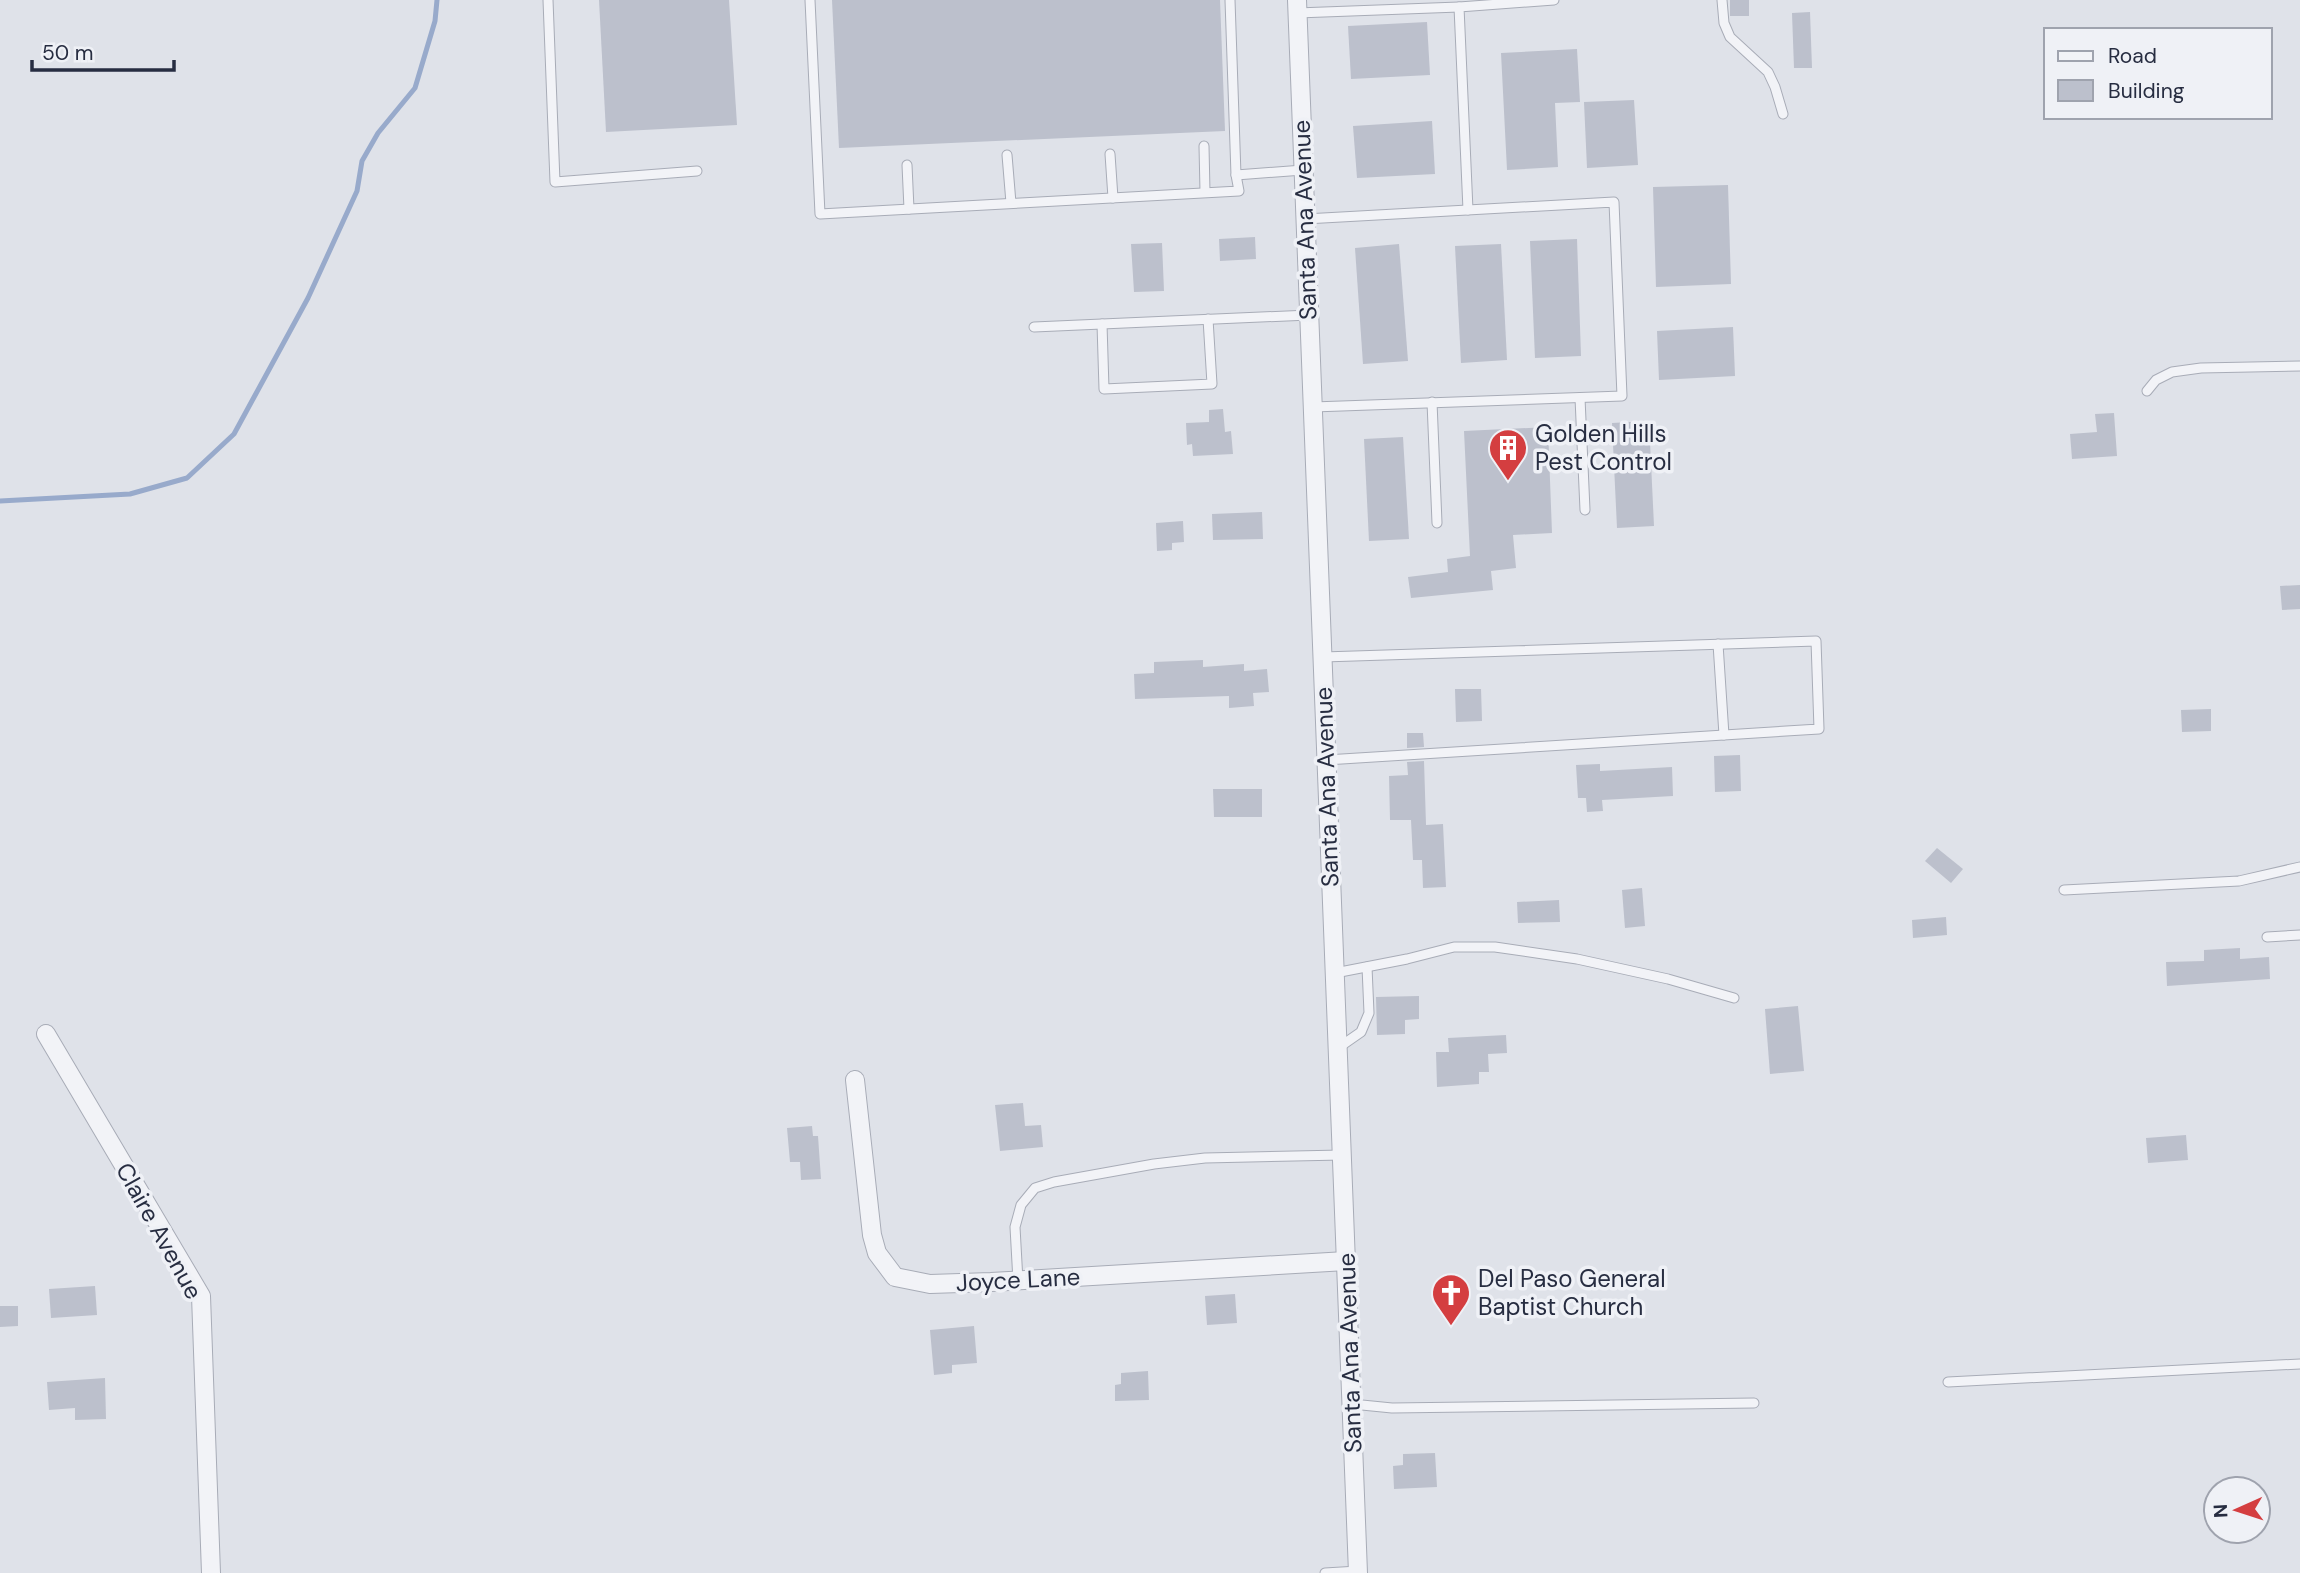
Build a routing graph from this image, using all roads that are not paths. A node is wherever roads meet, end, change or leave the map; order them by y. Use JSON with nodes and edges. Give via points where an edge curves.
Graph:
{"nodes":[{"id":1,"x":548,"y":0,"type":"edge"},
{"id":2,"x":810,"y":0,"type":"edge"},
{"id":3,"x":1230,"y":0,"type":"edge"},
{"id":4,"x":1554,"y":0,"type":"edge"},
{"id":5,"x":1722,"y":0,"type":"edge"},
{"id":6,"x":1510,"y":1,"type":"edge"},
{"id":7,"x":1427,"y":4,"type":"edge"},
{"id":8,"x":1297,"y":7,"type":"edge"},
{"id":9,"x":1459,"y":7,"type":"junction"},
{"id":10,"x":1783,"y":114,"type":"dead end"},
{"id":11,"x":1204,"y":146,"type":"dead end"},
{"id":12,"x":1110,"y":154,"type":"dead end"},
{"id":13,"x":1007,"y":155,"type":"dead end"},
{"id":14,"x":907,"y":165,"type":"dead end"},
{"id":15,"x":1303,"y":170,"type":"junction"},
{"id":16,"x":696,"y":171,"type":"dead end"},
{"id":17,"x":1236,"y":175,"type":"junction"},
{"id":18,"x":1205,"y":192,"type":"junction"},
{"id":19,"x":1113,"y":198,"type":"junction"},
{"id":20,"x":1010,"y":203,"type":"junction"},
{"id":21,"x":909,"y":209,"type":"junction"},
{"id":22,"x":1468,"y":210,"type":"junction"},
{"id":23,"x":1305,"y":219,"type":"junction"},
{"id":24,"x":1309,"y":315,"type":"junction"},
{"id":25,"x":1208,"y":319,"type":"junction"},
{"id":26,"x":1102,"y":324,"type":"junction"},
{"id":27,"x":1034,"y":327,"type":"dead end"},
{"id":28,"x":2300,"y":366,"type":"edge"},
{"id":29,"x":2147,"y":391,"type":"dead end"},
{"id":30,"x":1580,"y":398,"type":"junction"},
{"id":31,"x":1432,"y":402,"type":"junction"},
{"id":32,"x":1313,"y":407,"type":"junction"},
{"id":33,"x":1585,"y":510,"type":"dead end"},
{"id":34,"x":1437,"y":523,"type":"dead end"},
{"id":35,"x":1718,"y":644,"type":"junction"},
{"id":36,"x":1322,"y":657,"type":"junction"},
{"id":37,"x":1724,"y":734,"type":"junction"},
{"id":38,"x":1326,"y":760,"type":"junction"},
{"id":39,"x":2300,"y":867,"type":"edge"},
{"id":40,"x":2064,"y":890,"type":"dead end"},
{"id":41,"x":2300,"y":935,"type":"edge"},
{"id":42,"x":2267,"y":937,"type":"dead end"},
{"id":43,"x":1367,"y":967,"type":"junction"},
{"id":44,"x":1335,"y":974,"type":"junction"},
{"id":45,"x":1734,"y":998,"type":"dead end"},
{"id":46,"x":46,"y":1034,"type":"dead end"},
{"id":47,"x":1338,"y":1048,"type":"junction"},
{"id":48,"x":855,"y":1080,"type":"dead end"},
{"id":49,"x":1342,"y":1155,"type":"junction"},
{"id":50,"x":1346,"y":1261,"type":"junction"},
{"id":51,"x":1018,"y":1281,"type":"junction"},
{"id":52,"x":2300,"y":1364,"type":"edge"},
{"id":53,"x":1948,"y":1382,"type":"dead end"},
{"id":54,"x":1754,"y":1403,"type":"dead end"},
{"id":55,"x":1352,"y":1404,"type":"junction"},
{"id":56,"x":1358,"y":1572,"type":"edge"},
{"id":57,"x":211,"y":1573,"type":"edge"},
{"id":58,"x":1325,"y":1573,"type":"edge"}],
"edges":[{"from":1,"to":16,"type":"lane","via":[[555,182]]},
{"from":2,"to":21,"type":"lane","via":[[820,214]]},
{"from":3,"to":17,"type":"lane"},
{"from":4,"to":6,"type":"lane"},
{"from":5,"to":10,"type":"lane","via":[[1730,37],[1768,72]]},
{"from":6,"to":9,"type":"lane"},
{"from":7,"to":8,"type":"lane"},
{"from":7,"to":9,"type":"lane"},
{"from":8,"to":15,"type":"street","name":"Santa Ana Avenue"},
{"from":9,"to":22,"type":"lane"},
{"from":11,"to":18,"type":"lane"},
{"from":12,"to":19,"type":"lane"},
{"from":13,"to":20,"type":"lane"},
{"from":14,"to":21,"type":"lane"},
{"from":15,"to":17,"type":"lane"},
{"from":15,"to":23,"type":"street","name":"Santa Ana Avenue"},
{"from":17,"to":18,"type":"lane","via":[[1239,191]]},
{"from":18,"to":19,"type":"lane"},
{"from":19,"to":20,"type":"lane"},
{"from":20,"to":21,"type":"lane"},
{"from":22,"to":23,"type":"lane"},
{"from":22,"to":30,"type":"lane","via":[[1614,202],[1622,396]]},
{"from":23,"to":24,"type":"street","name":"Santa Ana Avenue"},
{"from":24,"to":25,"type":"lane"},
{"from":24,"to":32,"type":"street","name":"Santa Ana Avenue"},
{"from":25,"to":26,"type":"lane"},
{"from":25,"to":26,"type":"lane","via":[[1213,384],[1104,389]]},
{"from":26,"to":27,"type":"lane"},
{"from":28,"to":29,"type":"lane","via":[[2172,372]]},
{"from":30,"to":31,"type":"lane"},
{"from":30,"to":33,"type":"lane"},
{"from":31,"to":32,"type":"lane"},
{"from":31,"to":34,"type":"lane"},
{"from":32,"to":36,"type":"street","name":"Santa Ana Avenue"},
{"from":35,"to":36,"type":"lane"},
{"from":35,"to":37,"type":"lane"},
{"from":35,"to":37,"type":"lane","via":[[1816,641],[1819,729]]},
{"from":36,"to":38,"type":"street","name":"Santa Ana Avenue"},
{"from":37,"to":38,"type":"lane"},
{"from":38,"to":44,"type":"street","name":"Santa Ana Avenue"},
{"from":39,"to":40,"type":"lane","via":[[2239,881]]},
{"from":41,"to":42,"type":"lane"},
{"from":43,"to":44,"type":"lane"},
{"from":43,"to":45,"type":"lane","via":[[1454,947],[1495,947],[1577,958]]},
{"from":43,"to":47,"type":"lane","via":[[1369,1013],[1361,1032]]},
{"from":44,"to":47,"type":"street","name":"Santa Ana Avenue"},
{"from":46,"to":57,"type":"street","name":"Claire Avenue","via":[[201,1296]]},
{"from":47,"to":49,"type":"street","name":"Santa Ana Avenue"},
{"from":48,"to":51,"type":"street","name":"Joyce Lane","via":[[872,1235],[877,1252],[895,1277],[930,1284]]},
{"from":49,"to":50,"type":"street","name":"Santa Ana Avenue"},
{"from":49,"to":51,"type":"lane","via":[[1192,1160],[1035,1188],[1021,1205],[1015,1227]]},
{"from":50,"to":51,"type":"street","name":"Joyce Lane"},
{"from":50,"to":55,"type":"street","name":"Santa Ana Avenue"},
{"from":52,"to":53,"type":"lane"},
{"from":54,"to":55,"type":"lane","via":[[1392,1408]]},
{"from":55,"to":56,"type":"street","name":"Santa Ana Avenue"},
{"from":56,"to":58,"type":"lane"}]}
